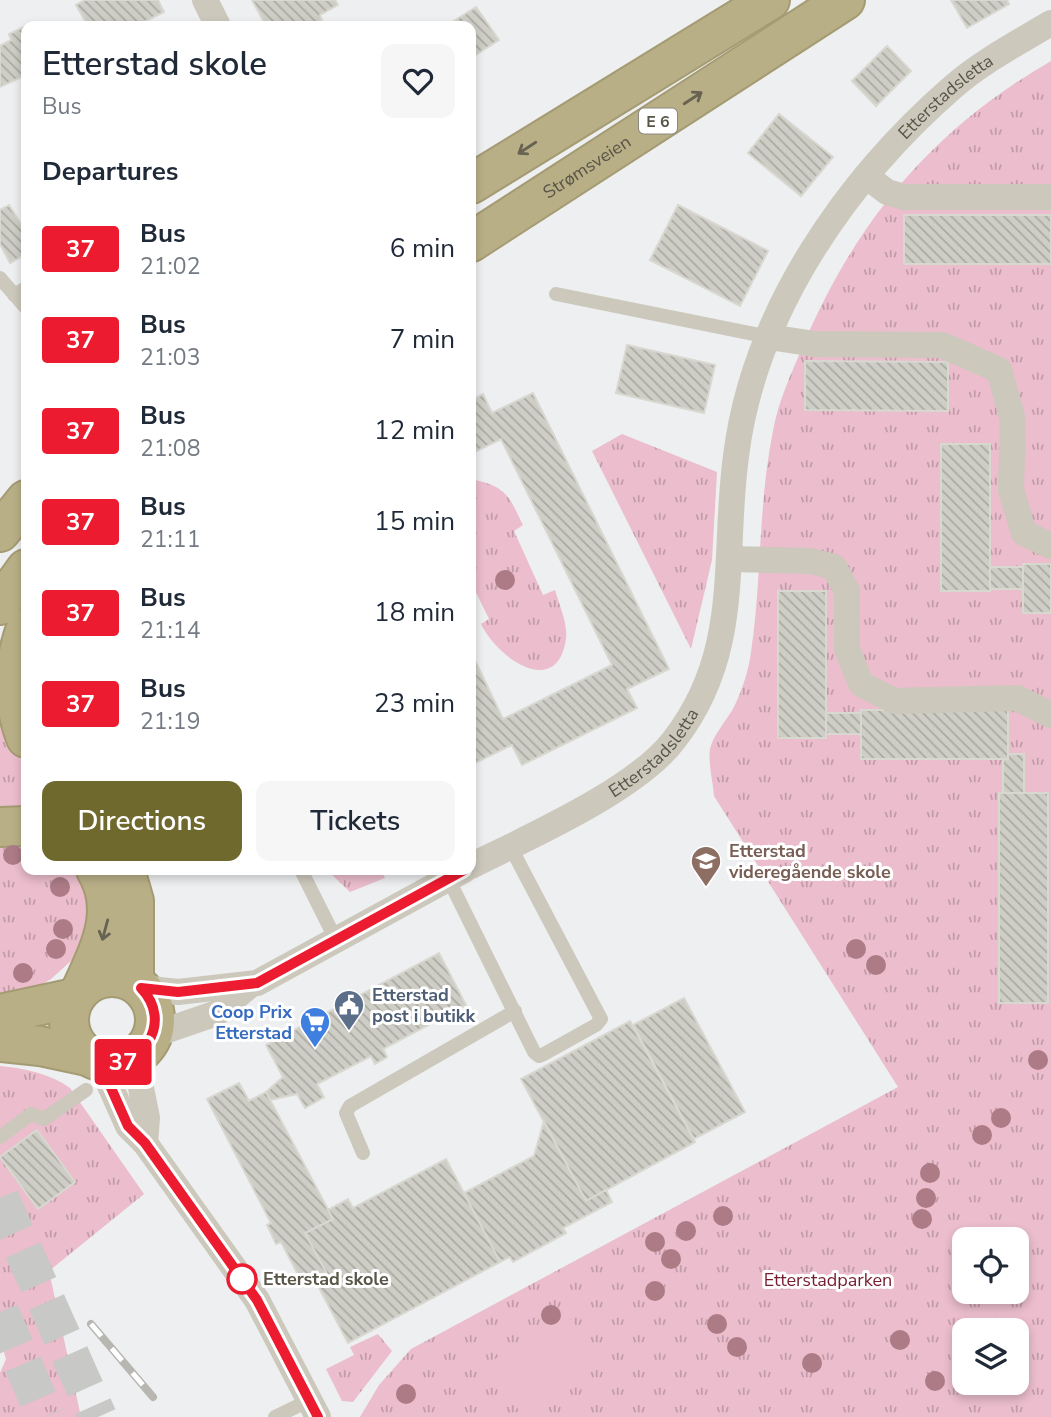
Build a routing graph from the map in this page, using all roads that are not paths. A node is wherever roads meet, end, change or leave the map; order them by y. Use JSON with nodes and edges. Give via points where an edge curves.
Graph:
{"nodes":[{"id":1,"x":205,"y":0,"type":"edge"},
{"id":2,"x":770,"y":0,"type":"edge"},
{"id":3,"x":845,"y":0,"type":"edge"},
{"id":4,"x":216,"y":21,"type":"edge"},
{"id":5,"x":1047,"y":31,"type":"edge"},
{"id":6,"x":866,"y":176,"type":"junction"},
{"id":7,"x":476,"y":181,"type":"edge"},
{"id":8,"x":1051,"y":197,"type":"edge"},
{"id":9,"x":476,"y":239,"type":"edge"},
{"id":10,"x":0,"y":278,"type":"edge"},
{"id":11,"x":20,"y":291,"type":"edge"},
{"id":12,"x":556,"y":294,"type":"dead end"},
{"id":13,"x":769,"y":337,"type":"junction"},
{"id":14,"x":1051,"y":546,"type":"edge"},
{"id":15,"x":729,"y":559,"type":"junction"},
{"id":16,"x":21,"y":576,"type":"edge"},
{"id":17,"x":0,"y":605,"type":"edge"},
{"id":18,"x":21,"y":646,"type":"edge"},
{"id":19,"x":21,"y":715,"type":"edge"},
{"id":20,"x":1051,"y":715,"type":"edge"},
{"id":21,"x":21,"y":826,"type":"edge"},
{"id":22,"x":0,"y":827,"type":"edge"},
{"id":23,"x":510,"y":846,"type":"junction"},
{"id":24,"x":476,"y":863,"type":"edge"},
{"id":25,"x":98,"y":875,"type":"edge"},
{"id":26,"x":126,"y":875,"type":"edge"},
{"id":27,"x":304,"y":875,"type":"edge"},
{"id":28,"x":454,"y":875,"type":"edge"},
{"id":29,"x":463,"y":875,"type":"edge"},
{"id":30,"x":336,"y":940,"type":"junction"},
{"id":31,"x":138,"y":985,"type":"junction"},
{"id":32,"x":250,"y":985,"type":"junction"},
{"id":33,"x":78,"y":993,"type":"junction"},
{"id":34,"x":515,"y":1011,"type":"junction"},
{"id":35,"x":0,"y":1014,"type":"edge"},
{"id":36,"x":149,"y":1041,"type":"junction"},
{"id":37,"x":0,"y":1042,"type":"edge"},
{"id":38,"x":91,"y":1069,"type":"junction"},
{"id":39,"x":0,"y":1137,"type":"edge"},
{"id":40,"x":145,"y":1143,"type":"junction"},
{"id":41,"x":363,"y":1153,"type":"dead end"},
{"id":42,"x":314,"y":1409,"type":"edge"},
{"id":43,"x":275,"y":1417,"type":"edge"}],
"edges":[{"from":1,"to":4,"type":"street"},
{"from":2,"to":7,"type":"highway","number":"E 6","one_way":true},
{"from":9,"to":3,"type":"highway","name":"Strømsveien","number":"E 6","one_way":true},
{"from":5,"to":6,"type":"street","name":"Etterstadsletta","via":[[956,84]]},
{"from":6,"to":8,"type":"street","via":[[887,192],[904,197]]},
{"from":6,"to":13,"type":"street","name":"Etterstadsletta","via":[[815,247]]},
{"from":10,"to":11,"type":"lane"},
{"from":12,"to":13,"type":"lane"},
{"from":13,"to":14,"type":"street","via":[[815,344],[942,345],[999,370],[1013,420],[1011,490],[1024,533]]},
{"from":13,"to":15,"type":"street","name":"Etterstadsletta","via":[[744,412],[736,454]]},
{"from":15,"to":20,"type":"street","via":[[811,561],[834,567],[847,591],[847,649],[862,684],[894,701],[1017,698]]},
{"from":15,"to":23,"type":"street","name":"Etterstadsletta","via":[[718,659],[703,695],[674,741],[636,777]]},
{"from":16,"to":17,"type":"highway"},
{"from":18,"to":19,"type":"highway","via":[[16,692]]},
{"from":21,"to":22,"type":"highway"},
{"from":23,"to":24,"type":"street","name":"Etterstadsletta"},
{"from":23,"to":34,"type":"lane","via":[[601,1019],[538,1056]]},
{"from":25,"to":33,"type":"highway","one_way":true,"via":[[107,893],[108,917],[99,950]]},
{"from":26,"to":31,"type":"highway","via":[[134,901]]},
{"from":27,"to":30,"type":"lane"},
{"from":28,"to":30,"type":"street","name":"Etterstadsletta"},
{"from":29,"to":34,"type":"lane"},
{"from":30,"to":32,"type":"street","name":"Etterstadsletta"},
{"from":31,"to":32,"type":"street","name":"Etterstadsletta","via":[[178,992]]},
{"from":31,"to":33,"type":"highway","via":[[106,977]]},
{"from":31,"to":36,"type":"highway","via":[[154,1007]]},
{"from":32,"to":36,"type":"street","name":"Etterstadsletta","via":[[217,1013]]},
{"from":33,"to":35,"type":"highway"},
{"from":33,"to":38,"type":"highway","via":[[68,1023]]},
{"from":34,"to":41,"type":"lane","via":[[350,1106],[346,1114]]},
{"from":36,"to":38,"type":"highway","via":[[124,1062]]},
{"from":36,"to":40,"type":"street","via":[[140,1083],[147,1118]]},
{"from":37,"to":38,"type":"highway","via":[[40,1046]]},
{"from":38,"to":39,"type":"lane","via":[[44,1119],[31,1114]]},
{"from":38,"to":40,"type":"street","via":[[128,1126]]},
{"from":40,"to":42,"type":"street","via":[[257,1300]]},
{"from":42,"to":43,"type":"lane"}]}
